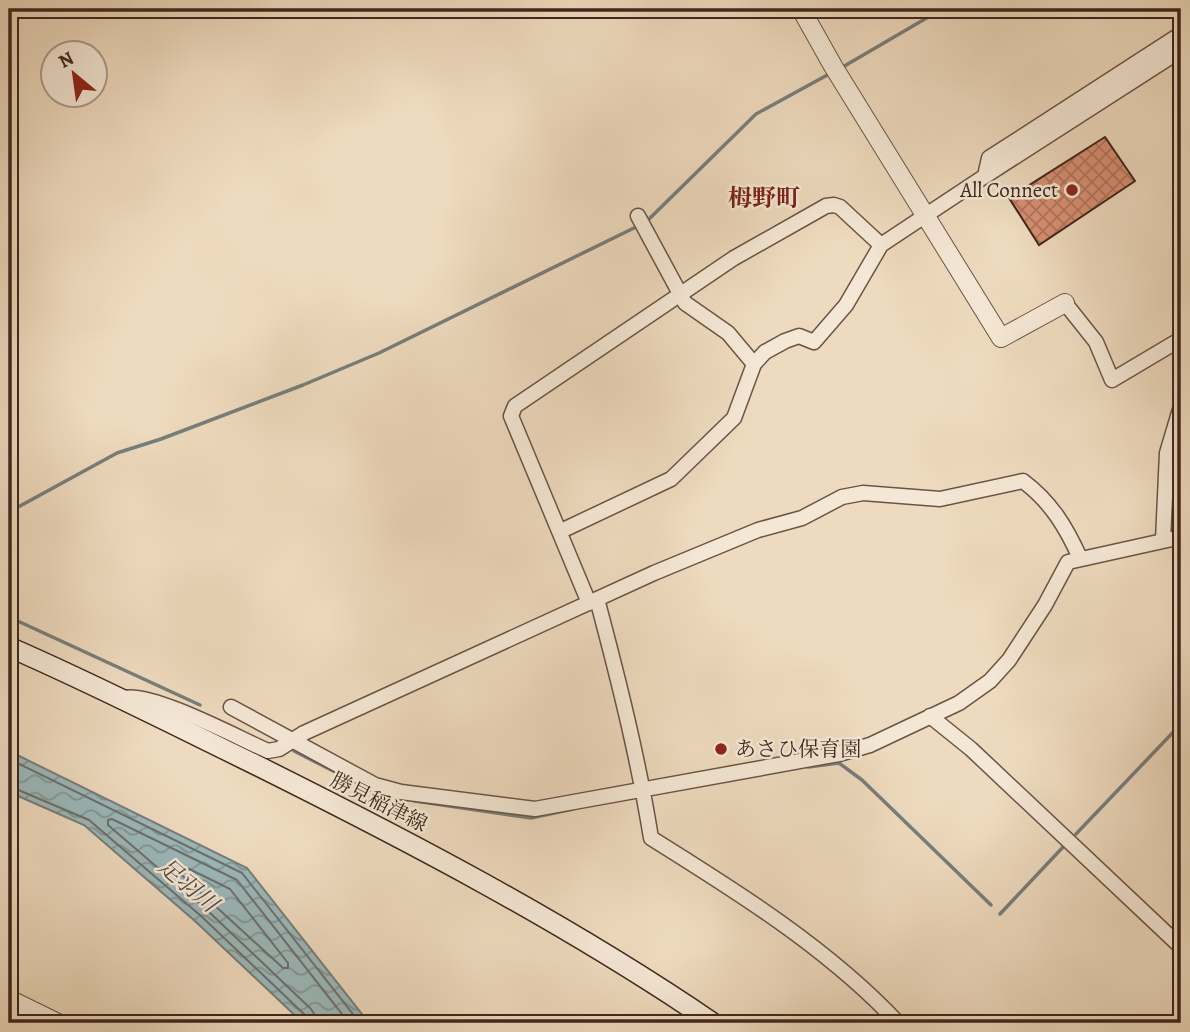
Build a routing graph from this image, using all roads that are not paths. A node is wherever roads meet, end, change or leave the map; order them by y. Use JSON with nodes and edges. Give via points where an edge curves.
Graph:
{"nodes":[{"id":1,"x":801,"y":9,"type":"edge"},
{"id":2,"x":1181,"y":34,"type":"edge"},
{"id":3,"x":1181,"y":50,"type":"edge"},
{"id":4,"x":985,"y":176,"type":"junction"},
{"id":5,"x":926,"y":215,"type":"junction"},
{"id":6,"x":641,"y":221,"type":"dead end"},
{"id":7,"x":881,"y":245,"type":"junction"},
{"id":8,"x":681,"y":295,"type":"junction"},
{"id":9,"x":1065,"y":303,"type":"joint"},
{"id":10,"x":1181,"y":339,"type":"edge"},
{"id":11,"x":754,"y":364,"type":"junction"},
{"id":12,"x":1181,"y":406,"type":"edge"},
{"id":13,"x":561,"y":531,"type":"junction"},
{"id":14,"x":1080,"y":558,"type":"junction"},
{"id":15,"x":593,"y":601,"type":"junction"},
{"id":16,"x":9,"y":647,"type":"edge"},
{"id":17,"x":121,"y":699,"type":"junction"},
{"id":18,"x":231,"y":707,"type":"dead end"},
{"id":19,"x":930,"y":716,"type":"junction"},
{"id":20,"x":294,"y":739,"type":"junction"},
{"id":21,"x":644,"y":794,"type":"junction"},
{"id":22,"x":1181,"y":947,"type":"edge"},
{"id":23,"x":9,"y":999,"type":"edge"},
{"id":24,"x":58,"y":1023,"type":"edge"},
{"id":25,"x":713,"y":1023,"type":"edge"},
{"id":26,"x":898,"y":1023,"type":"edge"}],
"edges":[{"from":1,"to":5,"type":"street"},
{"from":2,"to":4,"type":"street","via":[[989,158]]},
{"from":3,"to":4,"type":"street"},
{"from":4,"to":5,"type":"street"},
{"from":5,"to":7,"type":"street"},
{"from":5,"to":9,"type":"street","via":[[1001,338]]},
{"from":6,"to":8,"type":"street"},
{"from":7,"to":8,"type":"street","via":[[840,207],[826,206],[734,258]]},
{"from":7,"to":11,"type":"street","via":[[846,304],[814,342],[799,336],[785,341]]},
{"from":8,"to":11,"type":"street","via":[[685,303],[728,333]]},
{"from":8,"to":13,"type":"street","via":[[515,406],[512,416]]},
{"from":9,"to":10,"type":"street","via":[[1096,342],[1112,380]]},
{"from":11,"to":13,"type":"street","via":[[734,418],[671,479]]},
{"from":12,"to":14,"type":"street","via":[[1167,453],[1167,540]]},
{"from":13,"to":15,"type":"street"},
{"from":14,"to":15,"type":"street","via":[[1065,524],[1023,481],[940,499],[863,493],[842,496],[802,518],[758,530]]},
{"from":14,"to":19,"type":"street","via":[[1068,562],[1009,660],[990,681]]},
{"from":15,"to":20,"type":"street"},
{"from":15,"to":21,"type":"street","via":[[623,696]]},
{"from":16,"to":17,"type":"main road","name":"勝見稲津線"},
{"from":17,"to":20,"type":"street","via":[[133,696],[155,701],[268,751]]},
{"from":17,"to":25,"type":"main road","name":"勝見稲津線","via":[[371,822],[591,945]]},
{"from":18,"to":20,"type":"street"},
{"from":19,"to":21,"type":"street","via":[[839,754]]},
{"from":19,"to":22,"type":"street"},
{"from":20,"to":21,"type":"street","via":[[375,785],[401,792],[535,809]]},
{"from":21,"to":26,"type":"street","via":[[651,838],[737,891],[871,994]]},
{"from":23,"to":24,"type":"street"}]}
